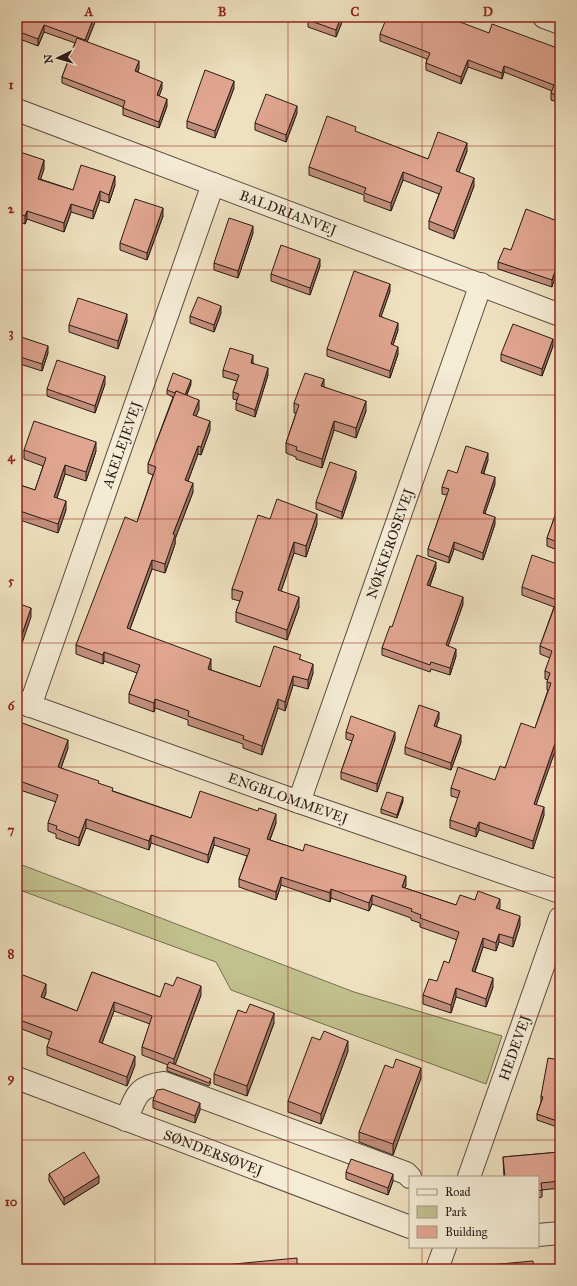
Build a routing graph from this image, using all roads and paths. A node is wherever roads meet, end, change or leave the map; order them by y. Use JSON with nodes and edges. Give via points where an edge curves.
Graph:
{"nodes":[{"id":1,"x":544,"y":17,"type":"edge"},
{"id":2,"x":560,"y":23,"type":"edge"},
{"id":3,"x":17,"y":110,"type":"edge"},
{"id":4,"x":213,"y":184,"type":"junction"},
{"id":5,"x":481,"y":284,"type":"junction"},
{"id":6,"x":560,"y":315,"type":"edge"},
{"id":7,"x":23,"y":704,"type":"edge"},
{"id":8,"x":299,"y":802,"type":"junction"},
{"id":9,"x":560,"y":892,"type":"edge"},
{"id":10,"x":560,"y":918,"type":"edge"},
{"id":11,"x":17,"y":1078,"type":"edge"},
{"id":12,"x":126,"y":1120,"type":"junction"},
{"id":13,"x":409,"y":1176,"type":"edge"},
{"id":14,"x":469,"y":1176,"type":"edge"},
{"id":15,"x":409,"y":1227,"type":"edge"},
{"id":16,"x":560,"y":1232,"type":"edge"},
{"id":17,"x":539,"y":1235,"type":"edge"},
{"id":18,"x":445,"y":1248,"type":"edge"},
{"id":19,"x":437,"y":1269,"type":"edge"}],
"edges":[{"from":1,"to":2,"type":"street"},
{"from":3,"to":4,"type":"street","name":"BALDRIANVEJ"},
{"from":4,"to":5,"type":"street","name":"BALDRIANVEJ"},
{"from":4,"to":7,"type":"street","name":"AKELEJEVEJ"},
{"from":5,"to":6,"type":"street","name":"BALDRIANVEJ"},
{"from":5,"to":8,"type":"street","name":"NØKKEROSEVEJ"},
{"from":7,"to":8,"type":"street","name":"ENGBLOMMEVEJ"},
{"from":8,"to":9,"type":"street","name":"ENGBLOMMEVEJ"},
{"from":10,"to":14,"type":"street","name":"HEDEVEJ"},
{"from":11,"to":12,"type":"street","name":"SØNDERSØVEJ"},
{"from":12,"to":13,"type":"street","via":[[142,1089],[151,1084],[164,1083]]},
{"from":12,"to":15,"type":"street","name":"SØNDERSØVEJ"},
{"from":16,"to":17,"type":"street"},
{"from":18,"to":19,"type":"street"}]}
